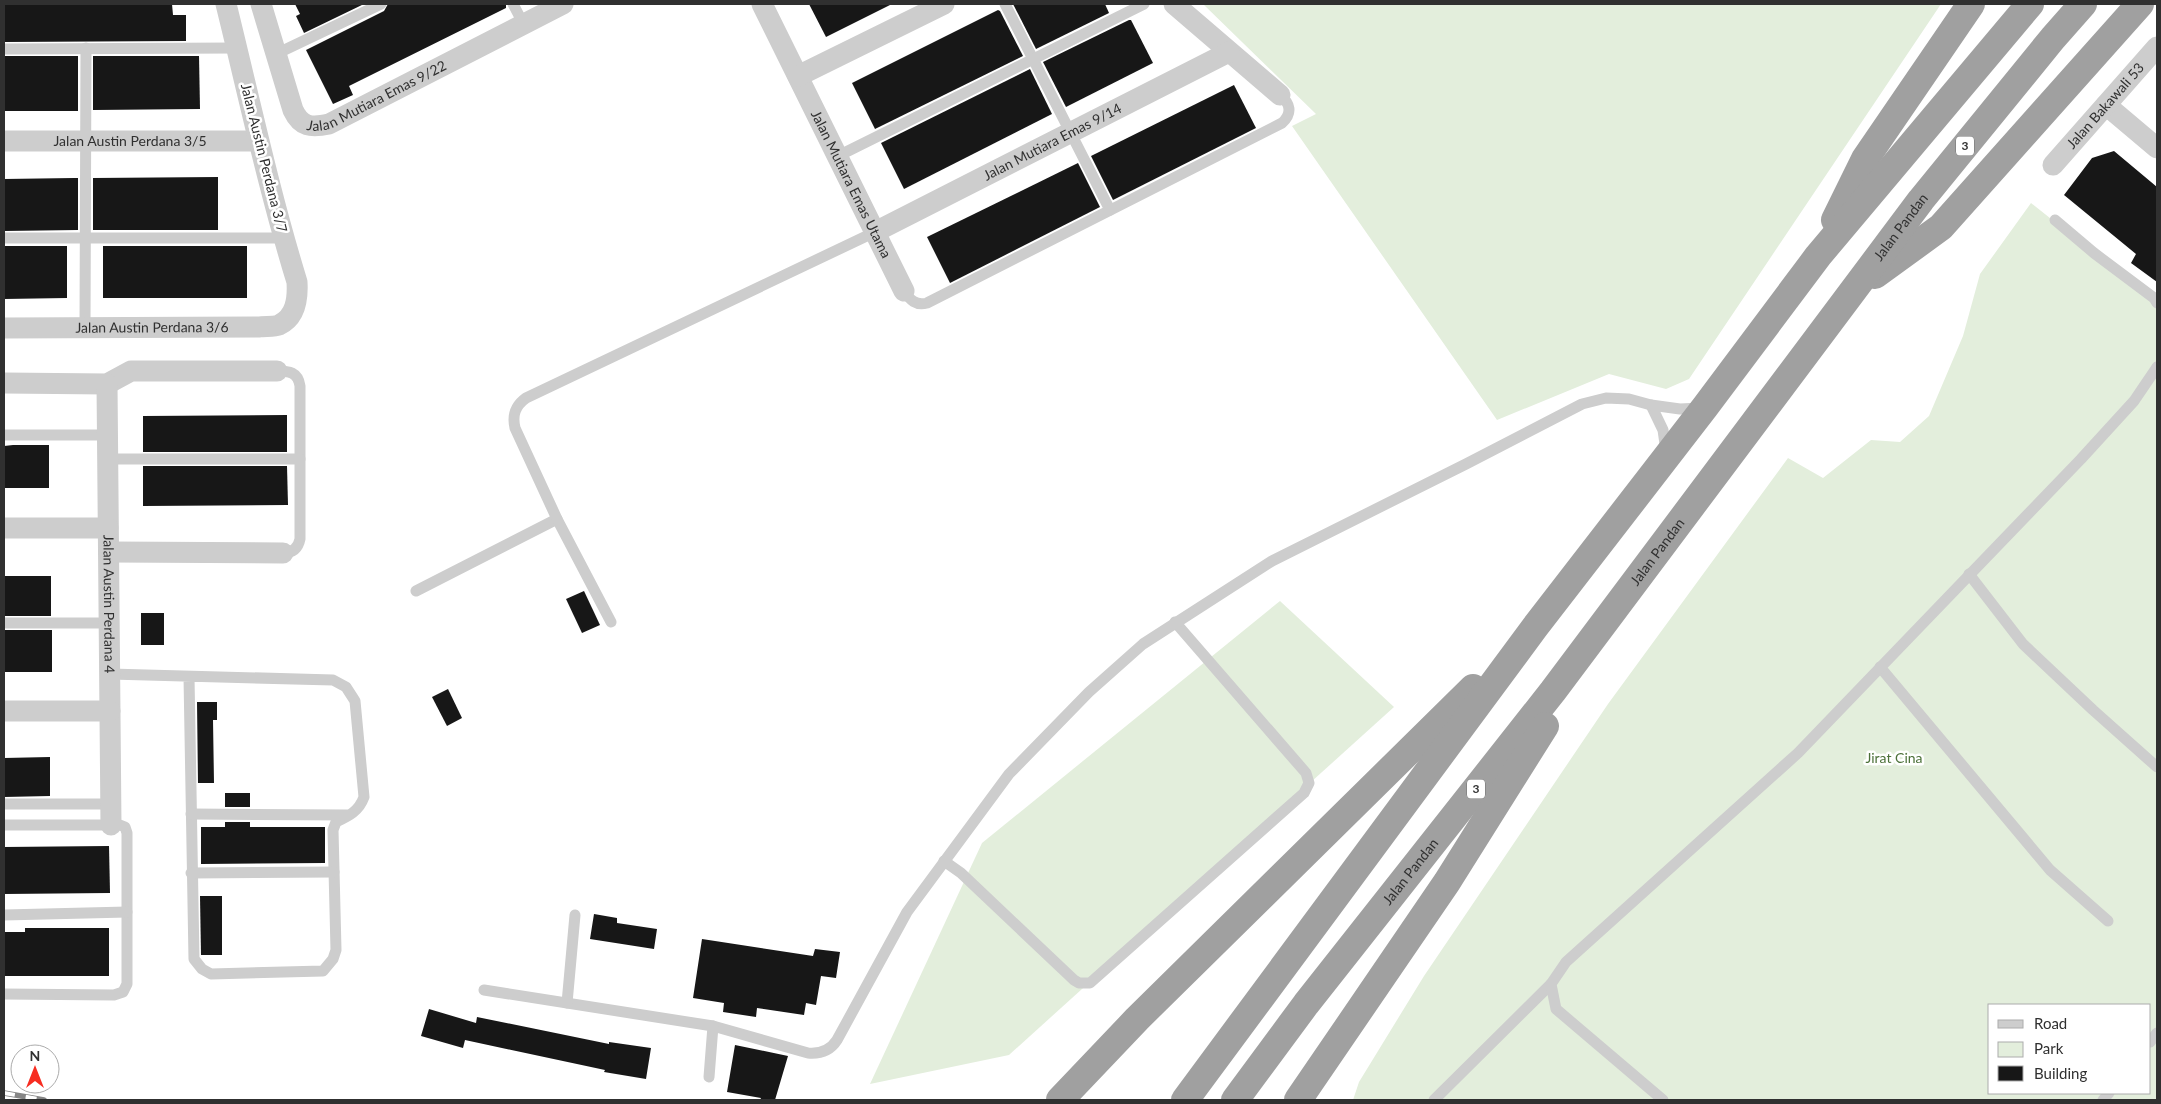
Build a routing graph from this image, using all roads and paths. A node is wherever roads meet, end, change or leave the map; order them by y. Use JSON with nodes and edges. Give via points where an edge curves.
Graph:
{"nodes":[{"id":1,"x":226,"y":4,"type":"edge"},
{"id":2,"x":261,"y":4,"type":"edge"},
{"id":3,"x":381,"y":4,"type":"edge"},
{"id":4,"x":513,"y":4,"type":"edge"},
{"id":5,"x":563,"y":4,"type":"edge"},
{"id":6,"x":763,"y":4,"type":"edge"},
{"id":7,"x":944,"y":4,"type":"edge"},
{"id":8,"x":1004,"y":4,"type":"edge"},
{"id":9,"x":1144,"y":4,"type":"edge"},
{"id":10,"x":1174,"y":4,"type":"edge"},
{"id":11,"x":1971,"y":4,"type":"edge"},
{"id":12,"x":2030,"y":4,"type":"edge"},
{"id":13,"x":2083,"y":4,"type":"edge"},
{"id":14,"x":2140,"y":4,"type":"edge"},
{"id":15,"x":523,"y":23,"type":"junction"},
{"id":16,"x":2157,"y":47,"type":"edge"},
{"id":17,"x":86,"y":48,"type":"junction"},
{"id":18,"x":237,"y":48,"type":"junction"},
{"id":19,"x":4,"y":49,"type":"edge"},
{"id":20,"x":1229,"y":52,"type":"junction"},
{"id":21,"x":276,"y":54,"type":"junction"},
{"id":22,"x":1033,"y":60,"type":"junction"},
{"id":23,"x":798,"y":76,"type":"junction"},
{"id":24,"x":1280,"y":95,"type":"joint"},
{"id":25,"x":2106,"y":105,"type":"junction"},
{"id":26,"x":1071,"y":133,"type":"junction"},
{"id":27,"x":86,"y":140,"type":"junction"},
{"id":28,"x":4,"y":141,"type":"edge"},
{"id":29,"x":258,"y":141,"type":"junction"},
{"id":30,"x":2157,"y":148,"type":"edge"},
{"id":31,"x":838,"y":156,"type":"junction"},
{"id":32,"x":2052,"y":165,"type":"dead end"},
{"id":33,"x":1110,"y":210,"type":"junction"},
{"id":34,"x":2055,"y":220,"type":"dead end"},
{"id":35,"x":875,"y":232,"type":"junction"},
{"id":36,"x":4,"y":238,"type":"edge"},
{"id":37,"x":86,"y":238,"type":"junction"},
{"id":38,"x":284,"y":238,"type":"junction"},
{"id":39,"x":1818,"y":256,"type":"junction"},
{"id":40,"x":904,"y":291,"type":"joint"},
{"id":41,"x":1852,"y":291,"type":"junction"},
{"id":42,"x":2157,"y":303,"type":"edge"},
{"id":43,"x":294,"y":311,"type":"joint"},
{"id":44,"x":4,"y":328,"type":"edge"},
{"id":45,"x":86,"y":328,"type":"junction"},
{"id":46,"x":2157,"y":367,"type":"edge"},
{"id":47,"x":277,"y":371,"type":"joint"},
{"id":48,"x":4,"y":383,"type":"edge"},
{"id":49,"x":107,"y":384,"type":"junction"},
{"id":50,"x":1651,"y":406,"type":"junction"},
{"id":51,"x":1705,"y":407,"type":"junction"},
{"id":52,"x":4,"y":435,"type":"edge"},
{"id":53,"x":107,"y":435,"type":"junction"},
{"id":54,"x":1667,"y":457,"type":"junction"},
{"id":55,"x":107,"y":459,"type":"junction"},
{"id":56,"x":300,"y":459,"type":"junction"},
{"id":57,"x":558,"y":519,"type":"junction"},
{"id":58,"x":4,"y":528,"type":"edge"},
{"id":59,"x":108,"y":528,"type":"junction"},
{"id":60,"x":109,"y":552,"type":"junction"},
{"id":61,"x":282,"y":553,"type":"joint"},
{"id":62,"x":1642,"y":572,"type":"junction"},
{"id":63,"x":1969,"y":574,"type":"junction"},
{"id":64,"x":416,"y":591,"type":"dead end"},
{"id":65,"x":611,"y":622,"type":"dead end"},
{"id":66,"x":1175,"y":622,"type":"junction"},
{"id":67,"x":4,"y":623,"type":"edge"},
{"id":68,"x":110,"y":623,"type":"junction"},
{"id":69,"x":1535,"y":627,"type":"junction"},
{"id":70,"x":1880,"y":667,"type":"junction"},
{"id":71,"x":110,"y":674,"type":"junction"},
{"id":72,"x":189,"y":677,"type":"junction"},
{"id":73,"x":4,"y":711,"type":"edge"},
{"id":74,"x":110,"y":711,"type":"junction"},
{"id":75,"x":2157,"y":767,"type":"edge"},
{"id":76,"x":4,"y":804,"type":"edge"},
{"id":77,"x":111,"y":804,"type":"junction"},
{"id":78,"x":191,"y":814,"type":"junction"},
{"id":79,"x":350,"y":815,"type":"junction"},
{"id":80,"x":111,"y":825,"type":"junction"},
{"id":81,"x":4,"y":826,"type":"edge"},
{"id":82,"x":944,"y":861,"type":"junction"},
{"id":83,"x":192,"y":872,"type":"junction"},
{"id":84,"x":334,"y":872,"type":"junction"},
{"id":85,"x":127,"y":912,"type":"junction"},
{"id":86,"x":4,"y":914,"type":"edge"},
{"id":87,"x":575,"y":915,"type":"dead end"},
{"id":88,"x":2108,"y":921,"type":"dead end"},
{"id":89,"x":1551,"y":984,"type":"junction"},
{"id":90,"x":484,"y":990,"type":"dead end"},
{"id":91,"x":4,"y":994,"type":"edge"},
{"id":92,"x":567,"y":1003,"type":"junction"},
{"id":93,"x":1360,"y":1008,"type":"junction"},
{"id":94,"x":713,"y":1026,"type":"junction"},
{"id":95,"x":708,"y":1077,"type":"dead end"},
{"id":96,"x":1060,"y":1100,"type":"edge"},
{"id":97,"x":1185,"y":1100,"type":"edge"},
{"id":98,"x":1235,"y":1100,"type":"edge"},
{"id":99,"x":1298,"y":1100,"type":"edge"},
{"id":100,"x":1322,"y":1100,"type":"edge"},
{"id":101,"x":1434,"y":1100,"type":"edge"},
{"id":102,"x":1663,"y":1100,"type":"edge"}],
"edges":[{"from":1,"to":18,"type":"street","name":"Jalan Austin Perdana 3/7"},
{"from":2,"to":21,"type":"street","name":"Jalan Mutiara Emas 9/22"},
{"from":3,"to":21,"type":"lane"},
{"from":4,"to":15,"type":"lane"},
{"from":5,"to":15,"type":"street","name":"Jalan Mutiara Emas 9/22"},
{"from":6,"to":23,"type":"street","name":"Jalan Mutiara Emas Utama"},
{"from":7,"to":23,"type":"street"},
{"from":8,"to":22,"type":"lane"},
{"from":9,"to":22,"type":"lane"},
{"from":10,"to":20,"type":"street"},
{"from":11,"to":39,"type":"highway","via":[[1866,159]]},
{"from":12,"to":39,"type":"highway"},
{"from":13,"to":41,"type":"highway","name":"Jalan Pandan","number":"3","via":[[1921,200]]},
{"from":14,"to":41,"type":"highway","via":[[1941,227]]},
{"from":15,"to":21,"type":"street","name":"Jalan Mutiara Emas 9/22","via":[[329,124],[315,127],[305,126],[297,119]]},
{"from":16,"to":25,"type":"street","name":"Jalan Bakawali 53"},
{"from":17,"to":18,"type":"lane"},
{"from":17,"to":19,"type":"lane"},
{"from":17,"to":27,"type":"lane"},
{"from":18,"to":29,"type":"street","name":"Jalan Austin Perdana 3/7"},
{"from":20,"to":24,"type":"street"},
{"from":20,"to":26,"type":"street","name":"Jalan Mutiara Emas 9/14"},
{"from":22,"to":26,"type":"lane"},
{"from":22,"to":31,"type":"lane"},
{"from":23,"to":31,"type":"street","name":"Jalan Mutiara Emas Utama"},
{"from":24,"to":33,"type":"lane","via":[[1289,105],[1290,112],[1282,123]]},
{"from":25,"to":30,"type":"street"},
{"from":25,"to":32,"type":"street","name":"Jalan Bakawali 53"},
{"from":26,"to":33,"type":"lane"},
{"from":26,"to":35,"type":"street","name":"Jalan Mutiara Emas 9/14"},
{"from":27,"to":28,"type":"street","name":"Jalan Austin Perdana 3/5"},
{"from":27,"to":29,"type":"street","name":"Jalan Austin Perdana 3/5"},
{"from":27,"to":37,"type":"lane"},
{"from":29,"to":38,"type":"street","name":"Jalan Austin Perdana 3/7"},
{"from":31,"to":35,"type":"street","name":"Jalan Mutiara Emas Utama"},
{"from":33,"to":40,"type":"lane","via":[[927,303],[916,304]]},
{"from":34,"to":42,"type":"lane"},
{"from":35,"to":40,"type":"street","name":"Jalan Mutiara Emas Utama"},
{"from":35,"to":57,"type":"lane","via":[[519,403],[514,411],[515,428]]},
{"from":36,"to":37,"type":"lane"},
{"from":37,"to":38,"type":"lane"},
{"from":37,"to":45,"type":"lane"},
{"from":38,"to":43,"type":"street","name":"Jalan Austin Perdana 3/7","via":[[298,282]]},
{"from":39,"to":51,"type":"highway"},
{"from":41,"to":62,"type":"highway","name":"Jalan Pandan","number":"3"},
{"from":43,"to":45,"type":"street","name":"Jalan Austin Perdana 3/6","via":[[279,325],[258,327]]},
{"from":44,"to":45,"type":"street","name":"Jalan Austin Perdana 3/6"},
{"from":46,"to":63,"type":"lane","via":[[2134,401]]},
{"from":47,"to":49,"type":"street","via":[[131,371]]},
{"from":47,"to":56,"type":"lane","via":[[292,372],[299,380]]},
{"from":48,"to":49,"type":"street"},
{"from":49,"to":53,"type":"street","name":"Jalan Austin Perdana 4"},
{"from":50,"to":51,"type":"lane"},
{"from":50,"to":54,"type":"lane","via":[[1663,430]]},
{"from":50,"to":66,"type":"lane","via":[[1630,399],[1606,398],[1582,404],[1272,561]]},
{"from":51,"to":54,"type":"highway"},
{"from":52,"to":53,"type":"lane"},
{"from":53,"to":55,"type":"street","name":"Jalan Austin Perdana 4"},
{"from":54,"to":69,"type":"highway"},
{"from":55,"to":56,"type":"lane"},
{"from":55,"to":59,"type":"street","name":"Jalan Austin Perdana 4"},
{"from":56,"to":61,"type":"lane","via":[[299,544],[291,552]]},
{"from":57,"to":64,"type":"lane"},
{"from":57,"to":65,"type":"lane"},
{"from":58,"to":59,"type":"street"},
{"from":59,"to":60,"type":"street","name":"Jalan Austin Perdana 4"},
{"from":60,"to":61,"type":"street"},
{"from":60,"to":68,"type":"street","name":"Jalan Austin Perdana 4"},
{"from":62,"to":93,"type":"highway","via":[[1447,882]]},
{"from":62,"to":98,"type":"highway","name":"Jalan Pandan","number":"3","via":[[1553,692],[1306,1004]]},
{"from":63,"to":70,"type":"lane"},
{"from":63,"to":75,"type":"lane","via":[[2023,644]]},
{"from":66,"to":82,"type":"lane","via":[[1143,644],[1096,686],[1009,774]]},
{"from":66,"to":82,"type":"lane","via":[[1306,773],[1309,783],[1304,793],[1090,983],[1074,980],[961,873]]},
{"from":67,"to":68,"type":"lane"},
{"from":68,"to":71,"type":"street","name":"Jalan Austin Perdana 4"},
{"from":69,"to":96,"type":"highway","via":[[1137,1019]]},
{"from":69,"to":97,"type":"highway"},
{"from":70,"to":88,"type":"lane","via":[[2050,870]]},
{"from":70,"to":89,"type":"lane","via":[[1798,753],[1566,962]]},
{"from":71,"to":72,"type":"lane"},
{"from":71,"to":74,"type":"street","name":"Jalan Austin Perdana 4"},
{"from":72,"to":78,"type":"lane"},
{"from":72,"to":79,"type":"lane","via":[[334,680],[346,687],[355,701],[364,798],[361,807]]},
{"from":73,"to":74,"type":"street"},
{"from":74,"to":77,"type":"street","name":"Jalan Austin Perdana 4"},
{"from":76,"to":77,"type":"lane"},
{"from":77,"to":80,"type":"street","name":"Jalan Austin Perdana 4"},
{"from":78,"to":79,"type":"lane"},
{"from":78,"to":83,"type":"lane"},
{"from":79,"to":84,"type":"lane","via":[[336,822]]},
{"from":80,"to":81,"type":"lane"},
{"from":80,"to":85,"type":"lane","via":[[125,827],[127,833]]},
{"from":82,"to":94,"type":"lane","via":[[907,912],[830,1048],[817,1054],[808,1053]]},
{"from":83,"to":84,"type":"lane"},
{"from":83,"to":84,"type":"lane","via":[[194,960],[211,974],[323,971],[333,960],[336,950]]},
{"from":85,"to":86,"type":"lane"},
{"from":85,"to":91,"type":"lane","via":[[127,984],[123,992],[114,995]]},
{"from":87,"to":92,"type":"lane"},
{"from":89,"to":101,"type":"lane"},
{"from":89,"to":102,"type":"lane","via":[[1556,1009]]},
{"from":90,"to":92,"type":"lane"},
{"from":92,"to":94,"type":"lane"},
{"from":93,"to":99,"type":"highway"},
{"from":93,"to":100,"type":"highway"},
{"from":94,"to":95,"type":"lane"}]}
